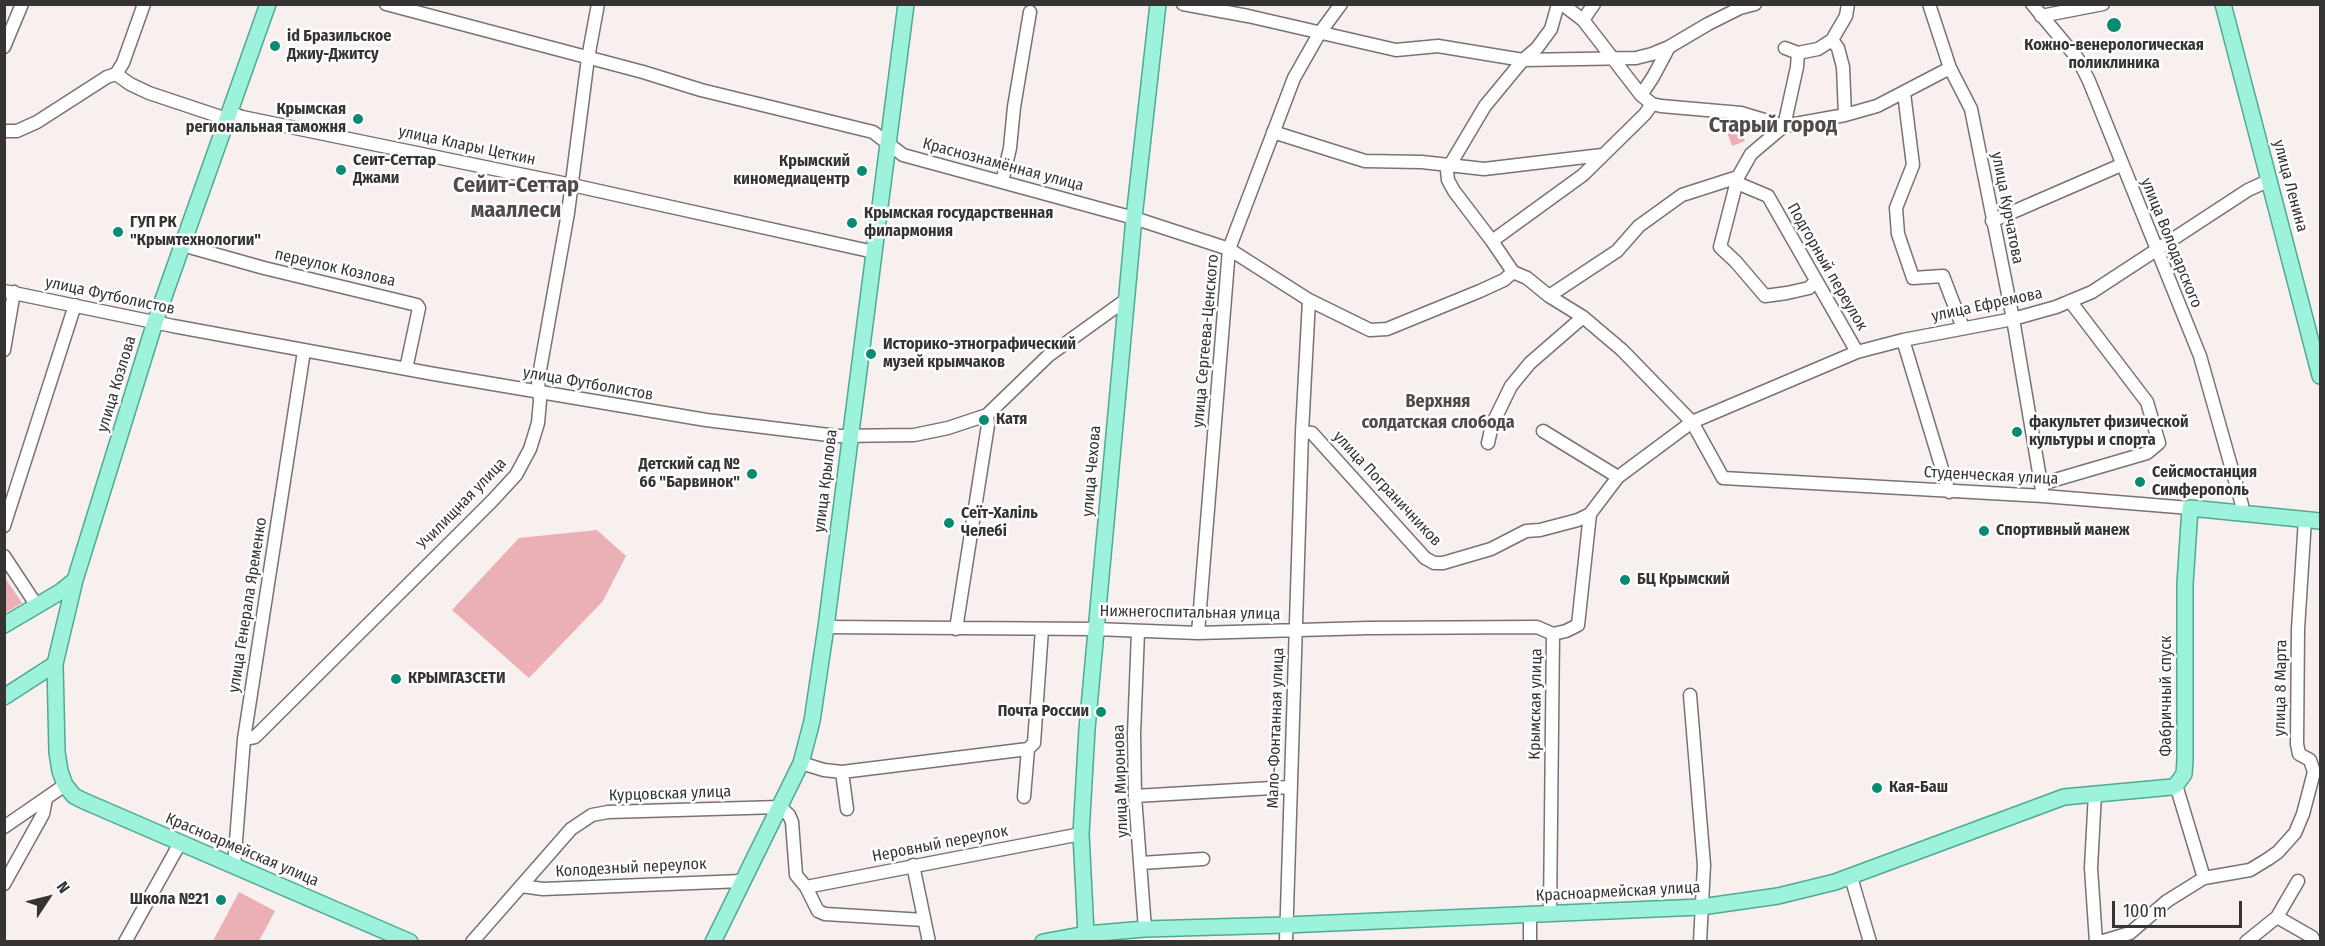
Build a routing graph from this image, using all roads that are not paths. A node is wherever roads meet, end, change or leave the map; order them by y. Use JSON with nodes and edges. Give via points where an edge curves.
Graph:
{"nodes":[{"id":1,"x":22,"y":4,"type":"edge"},
{"id":2,"x":144,"y":4,"type":"edge"},
{"id":3,"x":268,"y":4,"type":"edge"},
{"id":4,"x":386,"y":4,"type":"edge"},
{"id":5,"x":598,"y":4,"type":"edge"},
{"id":6,"x":906,"y":4,"type":"edge"},
{"id":7,"x":1158,"y":4,"type":"edge"},
{"id":8,"x":1183,"y":4,"type":"edge"},
{"id":9,"x":1341,"y":4,"type":"edge"},
{"id":10,"x":1560,"y":4,"type":"edge"},
{"id":11,"x":1594,"y":4,"type":"edge"},
{"id":12,"x":1848,"y":4,"type":"edge"},
{"id":13,"x":1929,"y":4,"type":"edge"},
{"id":14,"x":2032,"y":4,"type":"edge"},
{"id":15,"x":2103,"y":4,"type":"edge"},
{"id":16,"x":2223,"y":4,"type":"edge"},
{"id":17,"x":1748,"y":5,"type":"edge"},
{"id":18,"x":1030,"y":12,"type":"dead end"},
{"id":19,"x":2041,"y":16,"type":"junction"},
{"id":20,"x":1583,"y":20,"type":"junction"},
{"id":21,"x":1319,"y":34,"type":"junction"},
{"id":22,"x":1832,"y":40,"type":"junction"},
{"id":23,"x":4,"y":47,"type":"edge"},
{"id":24,"x":1670,"y":47,"type":"junction"},
{"id":25,"x":1785,"y":48,"type":"dead end"},
{"id":26,"x":1798,"y":54,"type":"junction"},
{"id":27,"x":1613,"y":57,"type":"junction"},
{"id":28,"x":588,"y":58,"type":"junction"},
{"id":29,"x":1523,"y":60,"type":"junction"},
{"id":30,"x":1950,"y":68,"type":"junction"},
{"id":31,"x":116,"y":74,"type":"junction"},
{"id":32,"x":1904,"y":93,"type":"junction"},
{"id":33,"x":1641,"y":95,"type":"junction"},
{"id":34,"x":1652,"y":104,"type":"junction"},
{"id":35,"x":1845,"y":115,"type":"junction"},
{"id":36,"x":228,"y":116,"type":"junction"},
{"id":37,"x":1784,"y":126,"type":"junction"},
{"id":38,"x":4,"y":131,"type":"edge"},
{"id":39,"x":1273,"y":132,"type":"junction"},
{"id":40,"x":887,"y":143,"type":"junction"},
{"id":41,"x":1602,"y":155,"type":"junction"},
{"id":42,"x":1449,"y":164,"type":"junction"},
{"id":43,"x":2121,"y":165,"type":"junction"},
{"id":44,"x":1738,"y":180,"type":"junction"},
{"id":45,"x":2270,"y":180,"type":"junction"},
{"id":46,"x":1002,"y":182,"type":"junction"},
{"id":47,"x":572,"y":185,"type":"junction"},
{"id":48,"x":1134,"y":218,"type":"junction"},
{"id":49,"x":1992,"y":221,"type":"junction"},
{"id":50,"x":1492,"y":241,"type":"junction"},
{"id":51,"x":182,"y":245,"type":"junction"},
{"id":52,"x":1229,"y":249,"type":"junction"},
{"id":53,"x":2157,"y":250,"type":"junction"},
{"id":54,"x":874,"y":252,"type":"junction"},
{"id":55,"x":1513,"y":272,"type":"junction"},
{"id":56,"x":1816,"y":280,"type":"junction"},
{"id":57,"x":9,"y":292,"type":"edge"},
{"id":58,"x":1549,"y":296,"type":"junction"},
{"id":59,"x":1127,"y":298,"type":"junction"},
{"id":60,"x":1309,"y":300,"type":"junction"},
{"id":61,"x":2070,"y":301,"type":"junction"},
{"id":62,"x":75,"y":305,"type":"junction"},
{"id":63,"x":1583,"y":317,"type":"junction"},
{"id":64,"x":2013,"y":319,"type":"junction"},
{"id":65,"x":155,"y":322,"type":"junction"},
{"id":66,"x":1963,"y":328,"type":"junction"},
{"id":67,"x":1903,"y":340,"type":"junction"},
{"id":68,"x":4,"y":350,"type":"edge"},
{"id":69,"x":304,"y":351,"type":"junction"},
{"id":70,"x":1857,"y":352,"type":"junction"},
{"id":71,"x":406,"y":369,"type":"junction"},
{"id":72,"x":2320,"y":376,"type":"edge"},
{"id":73,"x":539,"y":392,"type":"junction"},
{"id":74,"x":987,"y":416,"type":"junction"},
{"id":75,"x":1692,"y":422,"type":"junction"},
{"id":76,"x":1543,"y":431,"type":"dead end"},
{"id":77,"x":1302,"y":432,"type":"junction"},
{"id":78,"x":850,"y":436,"type":"junction"},
{"id":79,"x":1488,"y":443,"type":"dead end"},
{"id":80,"x":1617,"y":477,"type":"junction"},
{"id":81,"x":2042,"y":490,"type":"junction"},
{"id":82,"x":1949,"y":492,"type":"junction"},
{"id":83,"x":2190,"y":508,"type":"junction"},
{"id":84,"x":2241,"y":512,"type":"junction"},
{"id":85,"x":1590,"y":514,"type":"junction"},
{"id":86,"x":2313,"y":520,"type":"edge"},
{"id":87,"x":4,"y":526,"type":"edge"},
{"id":88,"x":4,"y":555,"type":"edge"},
{"id":89,"x":75,"y":580,"type":"junction"},
{"id":90,"x":37,"y":606,"type":"junction"},
{"id":91,"x":4,"y":625,"type":"edge"},
{"id":92,"x":826,"y":627,"type":"junction"},
{"id":93,"x":63,"y":628,"type":"junction"},
{"id":94,"x":956,"y":629,"type":"junction"},
{"id":95,"x":1042,"y":629,"type":"junction"},
{"id":96,"x":1095,"y":629,"type":"junction"},
{"id":97,"x":1296,"y":631,"type":"junction"},
{"id":98,"x":1138,"y":632,"type":"junction"},
{"id":99,"x":1198,"y":633,"type":"junction"},
{"id":100,"x":1553,"y":633,"type":"junction"},
{"id":101,"x":55,"y":664,"type":"junction"},
{"id":102,"x":1690,"y":695,"type":"dead end"},
{"id":103,"x":4,"y":697,"type":"edge"},
{"id":104,"x":244,"y":739,"type":"junction"},
{"id":105,"x":1028,"y":749,"type":"junction"},
{"id":106,"x":801,"y":763,"type":"junction"},
{"id":107,"x":842,"y":772,"type":"junction"},
{"id":108,"x":65,"y":785,"type":"junction"},
{"id":109,"x":2176,"y":785,"type":"junction"},
{"id":110,"x":1290,"y":788,"type":"junction"},
{"id":111,"x":2095,"y":793,"type":"junction"},
{"id":112,"x":1135,"y":796,"type":"junction"},
{"id":113,"x":1024,"y":797,"type":"dead end"},
{"id":114,"x":46,"y":799,"type":"junction"},
{"id":115,"x":780,"y":807,"type":"junction"},
{"id":116,"x":847,"y":809,"type":"dead end"},
{"id":117,"x":4,"y":826,"type":"edge"},
{"id":118,"x":1081,"y":834,"type":"junction"},
{"id":119,"x":180,"y":843,"type":"junction"},
{"id":120,"x":1203,"y":859,"type":"dead end"},
{"id":121,"x":1141,"y":863,"type":"junction"},
{"id":122,"x":913,"y":865,"type":"junction"},
{"id":123,"x":234,"y":866,"type":"junction"},
{"id":124,"x":1851,"y":877,"type":"junction"},
{"id":125,"x":2204,"y":878,"type":"junction"},
{"id":126,"x":2298,"y":880,"type":"dead end"},
{"id":127,"x":742,"y":881,"type":"junction"},
{"id":128,"x":4,"y":884,"type":"edge"},
{"id":129,"x":520,"y":886,"type":"junction"},
{"id":130,"x":806,"y":887,"type":"junction"},
{"id":131,"x":1701,"y":907,"type":"junction"},
{"id":132,"x":1550,"y":913,"type":"junction"},
{"id":133,"x":1530,"y":914,"type":"junction"},
{"id":134,"x":2277,"y":917,"type":"junction"},
{"id":135,"x":924,"y":920,"type":"junction"},
{"id":136,"x":1286,"y":925,"type":"junction"},
{"id":137,"x":1145,"y":929,"type":"junction"},
{"id":138,"x":1086,"y":938,"type":"edge"},
{"id":139,"x":125,"y":942,"type":"edge"},
{"id":140,"x":410,"y":942,"type":"edge"},
{"id":141,"x":472,"y":942,"type":"edge"},
{"id":142,"x":713,"y":942,"type":"edge"},
{"id":143,"x":929,"y":942,"type":"edge"},
{"id":144,"x":1043,"y":942,"type":"edge"},
{"id":145,"x":1286,"y":942,"type":"edge"},
{"id":146,"x":1530,"y":942,"type":"edge"},
{"id":147,"x":1700,"y":942,"type":"edge"},
{"id":148,"x":1870,"y":942,"type":"edge"},
{"id":149,"x":2098,"y":942,"type":"edge"},
{"id":150,"x":2246,"y":942,"type":"edge"},
{"id":151,"x":2315,"y":942,"type":"edge"}],
"edges":[{"from":1,"to":23,"type":"street"},
{"from":2,"to":31,"type":"street"},
{"from":3,"to":36,"type":"main road","name":"улица Козлова"},
{"from":4,"to":28,"type":"street","name":"Краснознамённая улица"},
{"from":5,"to":28,"type":"street","name":"Училищная улица"},
{"from":6,"to":40,"type":"main road","name":"улица Крылова"},
{"from":7,"to":48,"type":"main road","name":"улица Чехова"},
{"from":8,"to":21,"type":"street"},
{"from":9,"to":21,"type":"street","name":"улица Сергеева-Ценского"},
{"from":10,"to":20,"type":"street"},
{"from":10,"to":29,"type":"street","via":[[1551,28]]},
{"from":11,"to":20,"type":"street"},
{"from":12,"to":22,"type":"street","via":[[1846,16]]},
{"from":13,"to":30,"type":"street","name":"улица Курчатова"},
{"from":14,"to":19,"type":"street","name":"улица Володарского"},
{"from":15,"to":19,"type":"street"},
{"from":16,"to":45,"type":"main road","name":"улица Ленина"},
{"from":17,"to":24,"type":"street"},
{"from":18,"to":46,"type":"street"},
{"from":19,"to":43,"type":"street","name":"улица Володарского","via":[[2078,59]]},
{"from":20,"to":27,"type":"street"},
{"from":21,"to":29,"type":"street","via":[[1396,50],[1438,46]]},
{"from":21,"to":39,"type":"street","name":"улица Сергеева-Ценского","via":[[1294,78]]},
{"from":22,"to":26,"type":"street"},
{"from":22,"to":35,"type":"street","via":[[1839,48],[1843,67]]},
{"from":24,"to":27,"type":"street","via":[[1636,58]]},
{"from":24,"to":33,"type":"street"},
{"from":25,"to":26,"type":"street"},
{"from":26,"to":37,"type":"street"},
{"from":27,"to":29,"type":"street"},
{"from":27,"to":33,"type":"street"},
{"from":28,"to":40,"type":"street","name":"Краснознамённая улица","via":[[873,132]]},
{"from":28,"to":47,"type":"street","name":"Училищная улица"},
{"from":29,"to":42,"type":"street","via":[[1485,106]]},
{"from":30,"to":32,"type":"street"},
{"from":30,"to":49,"type":"street","name":"улица Курчатова","via":[[1971,109]]},
{"from":31,"to":36,"type":"street","name":"улица Клары Цеткин","via":[[149,93]]},
{"from":31,"to":38,"type":"street","via":[[37,122],[17,131]]},
{"from":32,"to":35,"type":"street"},
{"from":32,"to":66,"type":"street","via":[[1913,165],[1896,208],[1898,234],[1913,278],[1943,276]]},
{"from":33,"to":34,"type":"street"},
{"from":34,"to":37,"type":"street","via":[[1741,112]]},
{"from":34,"to":41,"type":"street"},
{"from":35,"to":37,"type":"street"},
{"from":36,"to":47,"type":"street","name":"улица Клары Цеткин"},
{"from":36,"to":51,"type":"main road","name":"улица Козлова"},
{"from":37,"to":44,"type":"street","via":[[1751,154]]},
{"from":39,"to":42,"type":"street","via":[[1365,161]]},
{"from":39,"to":52,"type":"street","name":"улица Сергеева-Ценского"},
{"from":40,"to":46,"type":"street","name":"Краснознамённая улица","via":[[903,155]]},
{"from":40,"to":54,"type":"main road","name":"улица Крылова"},
{"from":41,"to":42,"type":"street","via":[[1484,169]]},
{"from":41,"to":50,"type":"street","via":[[1583,175]]},
{"from":42,"to":50,"type":"street","via":[[1448,180]]},
{"from":43,"to":49,"type":"street"},
{"from":43,"to":53,"type":"street","name":"улица Володарского"},
{"from":44,"to":56,"type":"street","name":"Подгорный переулок","via":[[1768,196]]},
{"from":44,"to":56,"type":"street","via":[[1720,248],[1765,296],[1809,288]]},
{"from":44,"to":58,"type":"street","via":[[1682,195],[1639,226],[1617,251]]},
{"from":45,"to":53,"type":"street","name":"улица Ефремова","via":[[2248,190]]},
{"from":45,"to":72,"type":"main road","name":"улица Ленина"},
{"from":46,"to":48,"type":"street","name":"Краснознамённая улица"},
{"from":47,"to":54,"type":"street","name":"улица Клары Цеткин"},
{"from":47,"to":73,"type":"street","name":"Училищная улица"},
{"from":48,"to":52,"type":"street","name":"Краснознамённая улица"},
{"from":48,"to":59,"type":"main road","name":"улица Чехова"},
{"from":49,"to":64,"type":"street","name":"улица Курчатова"},
{"from":50,"to":55,"type":"street"},
{"from":51,"to":65,"type":"main road","name":"улица Козлова"},
{"from":51,"to":71,"type":"street","name":"переулок Козлова","via":[[417,305]]},
{"from":52,"to":60,"type":"street","name":"Краснознамённая улица"},
{"from":52,"to":99,"type":"street","name":"улица Сергеева-Ценского"},
{"from":53,"to":61,"type":"street","name":"улица Ефремова","via":[[2092,292]]},
{"from":53,"to":84,"type":"street","name":"улица Володарского","via":[[2200,357]]},
{"from":54,"to":78,"type":"main road","name":"улица Крылова"},
{"from":55,"to":58,"type":"street"},
{"from":55,"to":60,"type":"street","name":"Краснознамённая улица","via":[[1496,284],[1387,328],[1370,330]]},
{"from":56,"to":70,"type":"street","name":"Подгорный переулок"},
{"from":57,"to":62,"type":"street","name":"улица Футболистов"},
{"from":57,"to":68,"type":"street"},
{"from":58,"to":63,"type":"street"},
{"from":59,"to":74,"type":"street","name":"улица Футболистов","via":[[1048,356]]},
{"from":59,"to":96,"type":"main road","name":"улица Чехова"},
{"from":60,"to":77,"type":"street","name":"Мало-Фонтанная улица"},
{"from":61,"to":64,"type":"street","name":"улица Ефремова"},
{"from":61,"to":81,"type":"street","via":[[2147,402],[2159,443],[2147,453]]},
{"from":62,"to":65,"type":"street","name":"улица Футболистов"},
{"from":62,"to":87,"type":"street"},
{"from":63,"to":75,"type":"street","via":[[1622,350]]},
{"from":63,"to":79,"type":"street","via":[[1530,363],[1511,386],[1492,425]]},
{"from":64,"to":66,"type":"street","name":"улица Ефремова"},
{"from":64,"to":81,"type":"street","name":"улица Курчатова"},
{"from":65,"to":69,"type":"street","name":"улица Футболистов"},
{"from":65,"to":89,"type":"main road","name":"улица Козлова"},
{"from":66,"to":67,"type":"street","name":"улица Ефремова"},
{"from":67,"to":70,"type":"street","name":"улица Ефремова"},
{"from":67,"to":82,"type":"street"},
{"from":69,"to":71,"type":"street","name":"улица Футболистов"},
{"from":69,"to":104,"type":"street","name":"улица Генерала Яременко"},
{"from":70,"to":75,"type":"street","name":"улица Ефремова"},
{"from":71,"to":73,"type":"street","name":"улица Футболистов"},
{"from":73,"to":78,"type":"street","name":"улица Футболистов","via":[[706,420]]},
{"from":73,"to":104,"type":"street","name":"Училищная улица","via":[[538,423],[516,475],[255,737]]},
{"from":74,"to":78,"type":"street","name":"улица Футболистов","via":[[914,435]]},
{"from":74,"to":94,"type":"street"},
{"from":75,"to":80,"type":"street"},
{"from":75,"to":82,"type":"street","name":"Студенческая улица","via":[[1723,478]]},
{"from":76,"to":80,"type":"street"},
{"from":77,"to":85,"type":"street","name":"улица Пограничников","via":[[1312,433],[1425,558],[1434,562],[1491,549],[1527,531],[1562,526]]},
{"from":77,"to":97,"type":"street","name":"Мало-Фонтанная улица"},
{"from":78,"to":92,"type":"main road","name":"улица Крылова"},
{"from":80,"to":85,"type":"street"},
{"from":81,"to":82,"type":"street","name":"Студенческая улица"},
{"from":81,"to":83,"type":"street","name":"Студенческая улица"},
{"from":83,"to":84,"type":"main road","name":"Студенческая улица"},
{"from":83,"to":109,"type":"main road","name":"Фабричный спуск","via":[[2185,584],[2186,760],[2184,774]]},
{"from":84,"to":86,"type":"main road","name":"Студенческая улица"},
{"from":85,"to":100,"type":"street","name":"Крымская улица","via":[[1578,625]]},
{"from":86,"to":125,"type":"street","name":"улица 8 Марта","via":[[2298,629],[2297,744],[2299,754],[2314,766],[2310,788],[2295,833],[2278,852],[2250,870]]},
{"from":88,"to":90,"type":"street"},
{"from":89,"to":90,"type":"main road"},
{"from":89,"to":93,"type":"main road","name":"улица Козлова"},
{"from":90,"to":91,"type":"main road"},
{"from":90,"to":93,"type":"main road","via":[[55,612]]},
{"from":92,"to":94,"type":"street","name":"Нижнегоспитальная улица"},
{"from":92,"to":106,"type":"main road","name":"улица Крылова","via":[[812,721]]},
{"from":93,"to":101,"type":"main road","name":"улица Козлова"},
{"from":94,"to":95,"type":"street","name":"Нижнегоспитальная улица"},
{"from":95,"to":96,"type":"street","name":"Нижнегоспитальная улица"},
{"from":95,"to":105,"type":"street","via":[[1034,743]]},
{"from":96,"to":98,"type":"street","name":"Нижнегоспитальная улица"},
{"from":96,"to":118,"type":"main road","name":"улица Чехова"},
{"from":97,"to":99,"type":"street","name":"Нижнегоспитальная улица"},
{"from":97,"to":100,"type":"street","name":"Нижнегоспитальная улица","via":[[1537,627]]},
{"from":97,"to":110,"type":"street","name":"Мало-Фонтанная улица"},
{"from":98,"to":99,"type":"street","name":"Нижнегоспитальная улица"},
{"from":98,"to":112,"type":"street","name":"улица Миронова"},
{"from":100,"to":132,"type":"street","name":"Крымская улица"},
{"from":101,"to":103,"type":"main road"},
{"from":101,"to":108,"type":"main road","name":"улица Козлова","via":[[57,752]]},
{"from":102,"to":131,"type":"street","via":[[1704,854]]},
{"from":104,"to":123,"type":"street","name":"улица Генерала Яременко"},
{"from":105,"to":107,"type":"street"},
{"from":105,"to":113,"type":"street"},
{"from":106,"to":107,"type":"street"},
{"from":106,"to":115,"type":"main road","name":"улица Крылова"},
{"from":107,"to":116,"type":"street"},
{"from":108,"to":114,"type":"street"},
{"from":108,"to":119,"type":"main road","name":"Красноармейская улица","via":[[74,796]]},
{"from":109,"to":111,"type":"main road","name":"Красноармейская улица","via":[[2167,789]]},
{"from":109,"to":125,"type":"street"},
{"from":110,"to":112,"type":"street"},
{"from":110,"to":136,"type":"street","name":"Мало-Фонтанная улица"},
{"from":111,"to":124,"type":"main road","name":"Красноармейская улица","via":[[2048,801]]},
{"from":111,"to":149,"type":"street","via":[[2091,868]]},
{"from":112,"to":121,"type":"street","name":"улица Миронова"},
{"from":114,"to":117,"type":"street"},
{"from":114,"to":128,"type":"street","via":[[43,814]]},
{"from":115,"to":127,"type":"main road","name":"улица Крылова"},
{"from":115,"to":129,"type":"street","name":"Курцовская улица","via":[[592,814],[571,829]]},
{"from":115,"to":130,"type":"street","via":[[792,822],[796,874]]},
{"from":118,"to":122,"type":"street","name":"Неровный переулок"},
{"from":118,"to":138,"type":"main road","name":"улица Чехова"},
{"from":119,"to":123,"type":"main road","name":"Красноармейская улица"},
{"from":119,"to":139,"type":"street"},
{"from":120,"to":121,"type":"street"},
{"from":121,"to":137,"type":"street","name":"улица Миронова"},
{"from":122,"to":130,"type":"street","name":"Неровный переулок"},
{"from":122,"to":135,"type":"street"},
{"from":123,"to":140,"type":"main road","name":"Красноармейская улица"},
{"from":124,"to":131,"type":"main road","name":"Красноармейская улица","via":[[1798,892]]},
{"from":124,"to":148,"type":"street"},
{"from":125,"to":149,"type":"street","name":"улица 8 Марта","via":[[2167,901],[2130,933]]},
{"from":126,"to":134,"type":"street"},
{"from":127,"to":129,"type":"street","name":"Колодезный переулок","via":[[543,889]]},
{"from":127,"to":142,"type":"main road","name":"улица Крылова"},
{"from":129,"to":141,"type":"street","name":"Курцовская улица"},
{"from":130,"to":135,"type":"street","via":[[821,913]]},
{"from":131,"to":132,"type":"main road","name":"Красноармейская улица"},
{"from":131,"to":147,"type":"street"},
{"from":132,"to":133,"type":"main road","name":"Красноармейская улица"},
{"from":133,"to":136,"type":"main road","name":"Красноармейская улица"},
{"from":133,"to":146,"type":"street"},
{"from":134,"to":150,"type":"street"},
{"from":134,"to":151,"type":"street"},
{"from":135,"to":143,"type":"street"},
{"from":136,"to":137,"type":"main road","name":"Красноармейская улица"},
{"from":136,"to":145,"type":"street","name":"Мало-Фонтанная улица"},
{"from":137,"to":138,"type":"main road","name":"Красноармейская улица"},
{"from":138,"to":144,"type":"main road","name":"Красноармейская улица"}]}
